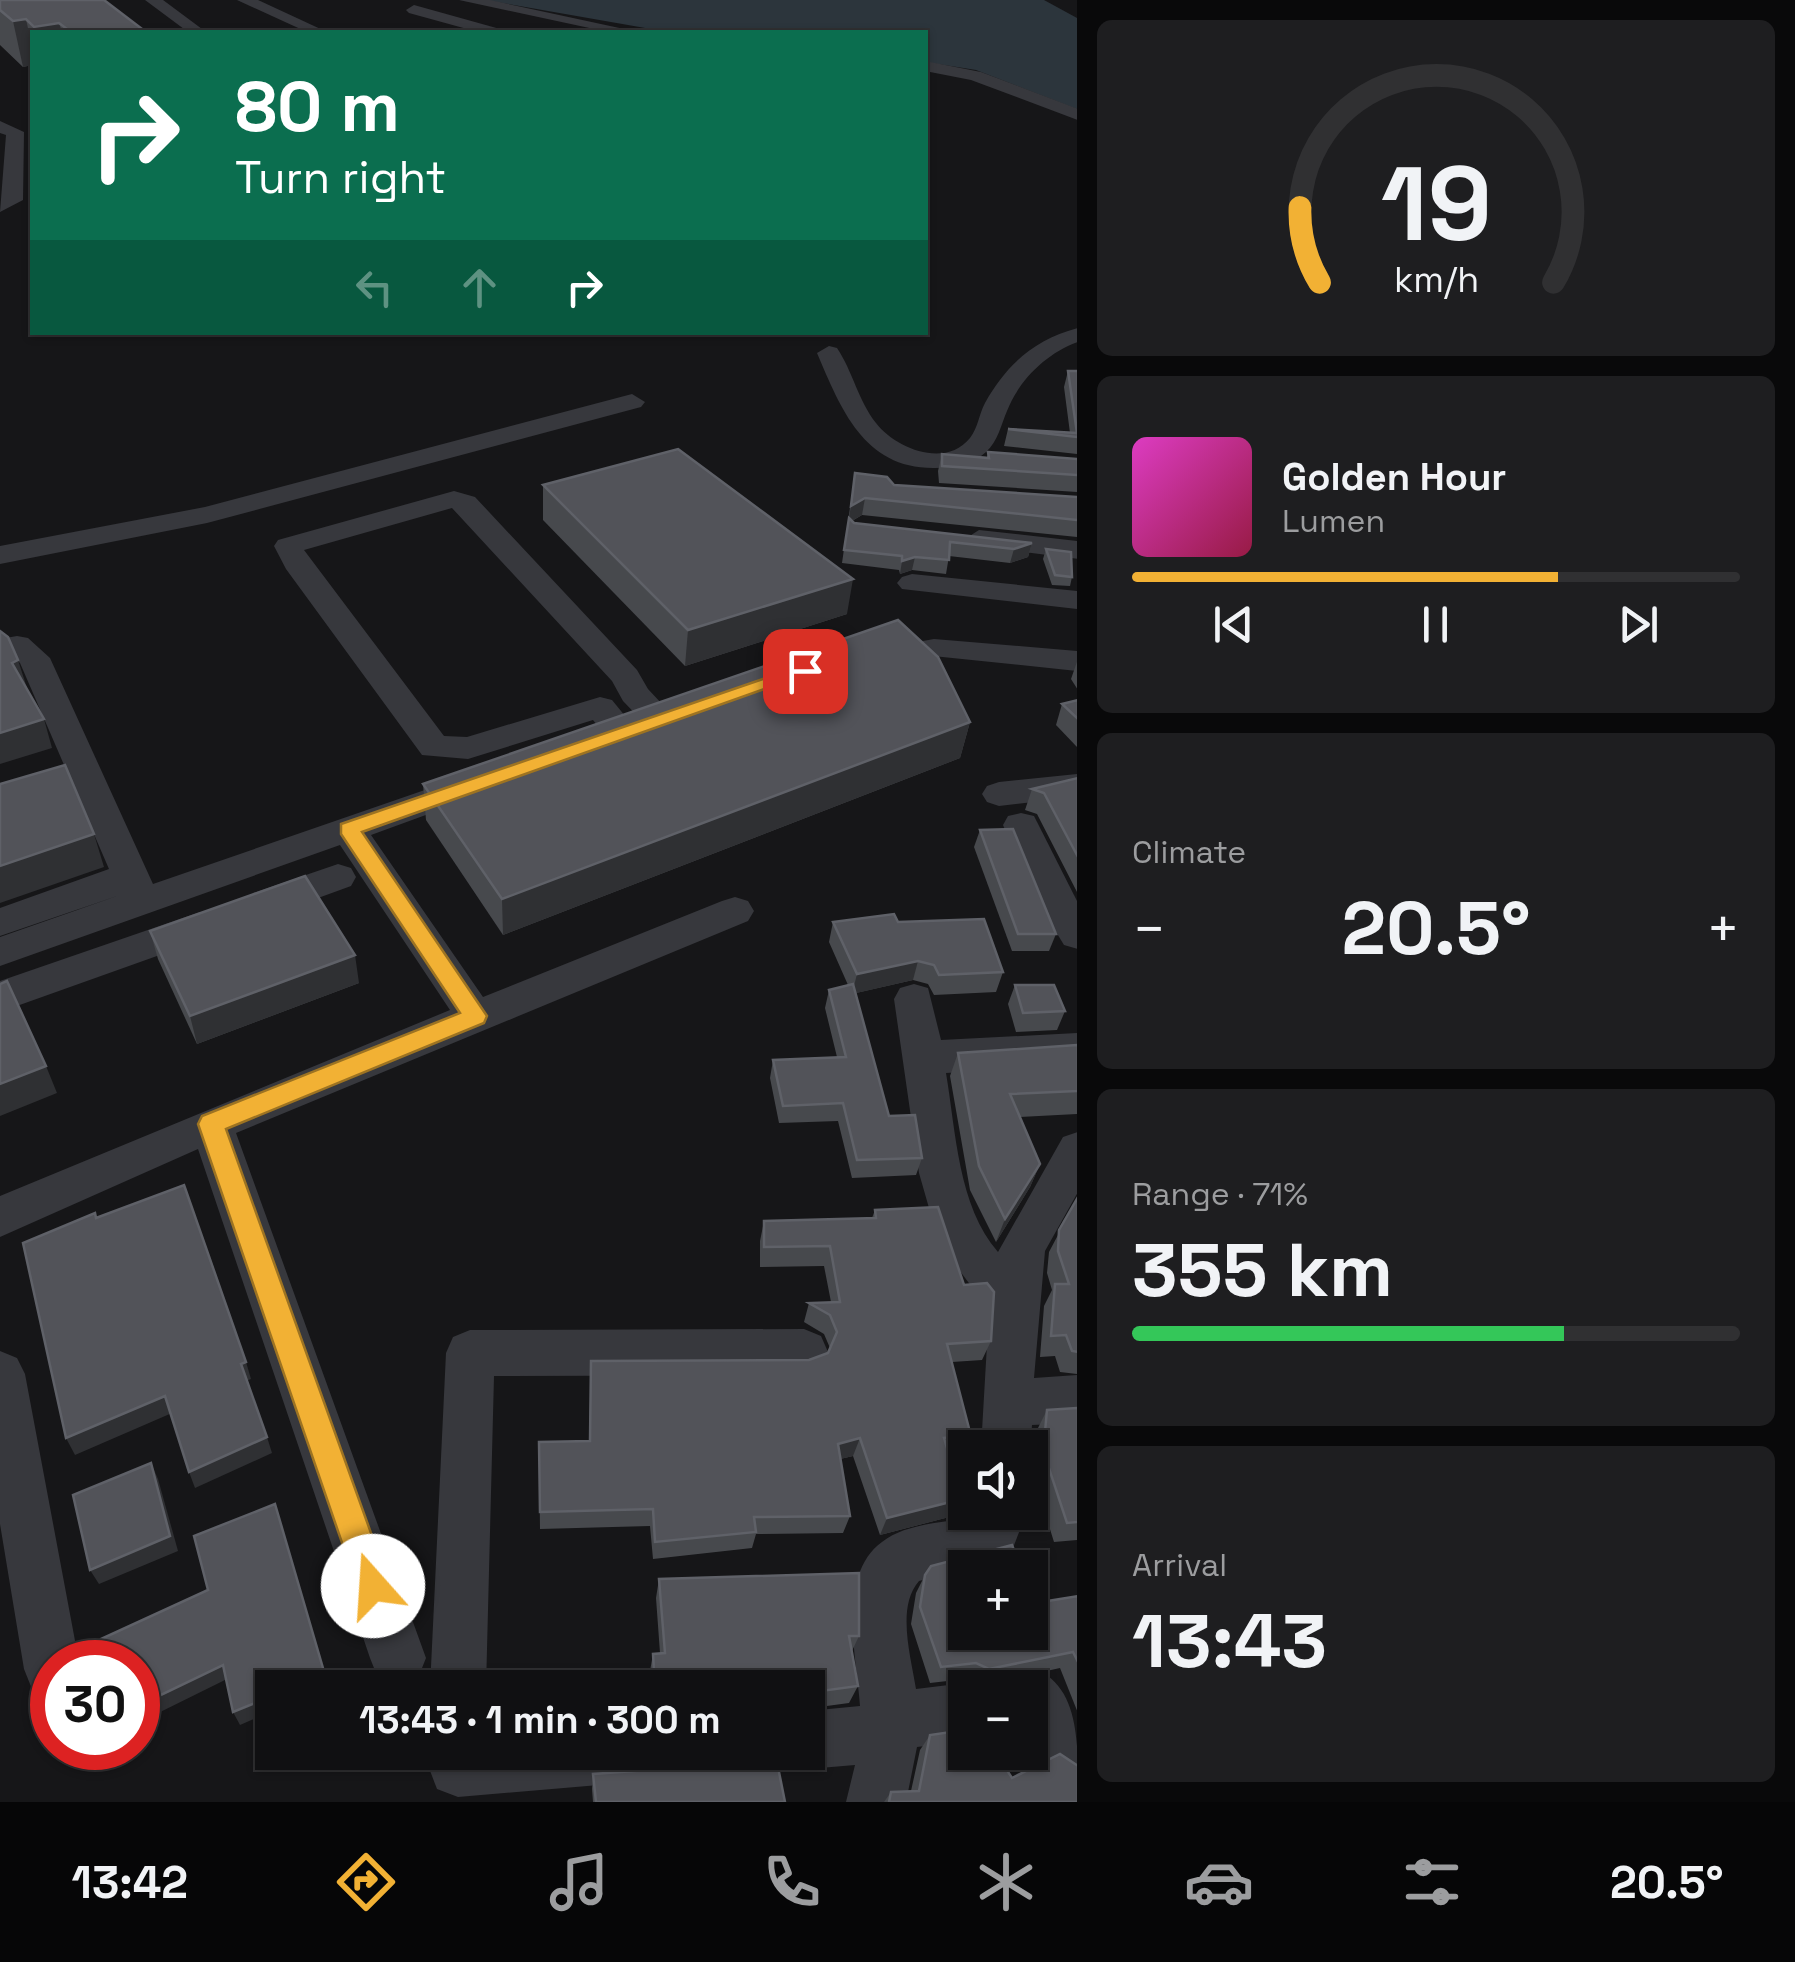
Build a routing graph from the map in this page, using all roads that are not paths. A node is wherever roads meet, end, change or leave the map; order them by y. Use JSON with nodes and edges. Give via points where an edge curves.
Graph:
{"nodes":[{"id":1,"x":153,"y":0,"type":"edge"},
{"id":2,"x":245,"y":0,"type":"edge"},
{"id":3,"x":467,"y":0,"type":"edge"},
{"id":4,"x":414,"y":10,"type":"dead end"},
{"id":5,"x":312,"y":28,"type":"edge"},
{"id":6,"x":195,"y":30,"type":"edge"},
{"id":7,"x":274,"y":30,"type":"dead end"},
{"id":8,"x":487,"y":30,"type":"edge"},
{"id":9,"x":620,"y":30,"type":"edge"},
{"id":10,"x":928,"y":67,"type":"edge"},
{"id":11,"x":1077,"y":115,"type":"edge"},
{"id":12,"x":0,"y":127,"type":"edge"},
{"id":13,"x":0,"y":206,"type":"edge"},
{"id":14,"x":1077,"y":336,"type":"edge"},
{"id":15,"x":829,"y":352,"type":"dead end"},
{"id":16,"x":632,"y":402,"type":"dead end"},
{"id":17,"x":958,"y":458,"type":"junction"},
{"id":18,"x":409,"y":460,"type":"junction"},
{"id":19,"x":1009,"y":461,"type":"edge"},
{"id":20,"x":454,"y":499,"type":"junction"},
{"id":21,"x":960,"y":537,"type":"edge"},
{"id":22,"x":1077,"y":550,"type":"edge"},
{"id":23,"x":0,"y":556,"type":"edge"},
{"id":24,"x":912,"y":584,"type":"dead end"},
{"id":25,"x":1077,"y":600,"type":"edge"},
{"id":26,"x":0,"y":648,"type":"edge"},
{"id":27,"x":934,"y":648,"type":"edge"},
{"id":28,"x":1077,"y":661,"type":"edge"},
{"id":29,"x":634,"y":694,"type":"junction"},
{"id":30,"x":611,"y":720,"type":"junction"},
{"id":31,"x":544,"y":760,"type":"edge"},
{"id":32,"x":508,"y":772,"type":"edge"},
{"id":33,"x":87,"y":778,"type":"junction"},
{"id":34,"x":1077,"y":785,"type":"edge"},
{"id":35,"x":52,"y":789,"type":"edge"},
{"id":36,"x":999,"y":794,"type":"dead end"},
{"id":37,"x":1021,"y":825,"type":"dead end"},
{"id":38,"x":348,"y":829,"type":"junction"},
{"id":39,"x":338,"y":877,"type":"dead end"},
{"id":40,"x":136,"y":889,"type":"junction"},
{"id":41,"x":735,"y":911,"type":"dead end"},
{"id":42,"x":0,"y":922,"type":"edge"},
{"id":43,"x":1077,"y":932,"type":"edge"},
{"id":44,"x":0,"y":952,"type":"edge"},
{"id":45,"x":0,"y":997,"type":"edge"},
{"id":46,"x":914,"y":999,"type":"dead end"},
{"id":47,"x":475,"y":1016,"type":"junction"},
{"id":48,"x":1077,"y":1050,"type":"edge"},
{"id":49,"x":920,"y":1058,"type":"junction"},
{"id":50,"x":211,"y":1124,"type":"junction"},
{"id":51,"x":1077,"y":1152,"type":"edge"},
{"id":52,"x":0,"y":1217,"type":"edge"},
{"id":53,"x":1013,"y":1304,"type":"junction"},
{"id":54,"x":804,"y":1352,"type":"dead end"},
{"id":55,"x":0,"y":1374,"type":"edge"},
{"id":56,"x":1077,"y":1399,"type":"edge"},
{"id":57,"x":1006,"y":1425,"type":"edge"},
{"id":58,"x":994,"y":1530,"type":"edge"},
{"id":59,"x":47,"y":1640,"type":"edge"},
{"id":60,"x":398,"y":1658,"type":"dead end"},
{"id":61,"x":459,"y":1670,"type":"edge"},
{"id":62,"x":1048,"y":1710,"type":"edge"},
{"id":63,"x":948,"y":1715,"type":"edge"},
{"id":64,"x":889,"y":1727,"type":"junction"},
{"id":65,"x":825,"y":1737,"type":"edge"},
{"id":66,"x":1077,"y":1756,"type":"edge"},
{"id":67,"x":492,"y":1770,"type":"edge"},
{"id":68,"x":458,"y":1774,"type":"edge"},
{"id":69,"x":876,"y":1802,"type":"edge"}],
"edges":[{"from":1,"to":6,"type":"street"},
{"from":2,"to":5,"type":"street"},
{"from":3,"to":9,"type":"street"},
{"from":4,"to":8,"type":"street"},
{"from":5,"to":7,"type":"street"},
{"from":10,"to":11,"type":"street","via":[[976,76]]},
{"from":12,"to":13,"type":"street","via":[[14,132],[13,200]]},
{"from":14,"to":17,"type":"street","via":[[1062,338],[1028,362],[997,403],[979,444]]},
{"from":15,"to":17,"type":"street","via":[[867,434],[883,448],[916,460]]},
{"from":16,"to":18,"type":"street"},
{"from":17,"to":19,"type":"street"},
{"from":18,"to":20,"type":"street"},
{"from":18,"to":23,"type":"street","via":[[207,515]]},
{"from":20,"to":29,"type":"street","via":[[465,503],[626,676]]},
{"from":20,"to":30,"type":"street","via":[[298,540],[288,546],[290,554],[434,747],[468,748]]},
{"from":21,"to":22,"type":"street"},
{"from":24,"to":25,"type":"street"},
{"from":26,"to":33,"type":"street","via":[[17,646],[34,658]]},
{"from":27,"to":28,"type":"street"},
{"from":29,"to":30,"type":"street"},
{"from":29,"to":30,"type":"street","via":[[674,715]]},
{"from":30,"to":31,"type":"street"},
{"from":32,"to":38,"type":"street"},
{"from":33,"to":35,"type":"street"},
{"from":33,"to":40,"type":"street"},
{"from":34,"to":36,"type":"street"},
{"from":37,"to":43,"type":"street","via":[[1047,886]]},
{"from":38,"to":40,"type":"street"},
{"from":38,"to":47,"type":"street"},
{"from":39,"to":45,"type":"street"},
{"from":40,"to":42,"type":"street"},
{"from":40,"to":44,"type":"street"},
{"from":41,"to":47,"type":"street"},
{"from":46,"to":49,"type":"street"},
{"from":47,"to":50,"type":"street"},
{"from":48,"to":49,"type":"street"},
{"from":49,"to":53,"type":"street","via":[[940,1173],[962,1242]]},
{"from":50,"to":52,"type":"street"},
{"from":50,"to":60,"type":"street"},
{"from":51,"to":53,"type":"street","via":[[1022,1248]]},
{"from":53,"to":57,"type":"street"},
{"from":54,"to":61,"type":"street","via":[[470,1352]]},
{"from":55,"to":59,"type":"street"},
{"from":56,"to":57,"type":"street"},
{"from":58,"to":64,"type":"street","via":[[990,1540],[904,1558],[886,1573],[879,1602]]},
{"from":62,"to":66,"type":"street"},
{"from":63,"to":64,"type":"street"},
{"from":64,"to":65,"type":"street"},
{"from":64,"to":69,"type":"street"},
{"from":67,"to":68,"type":"street"}]}
